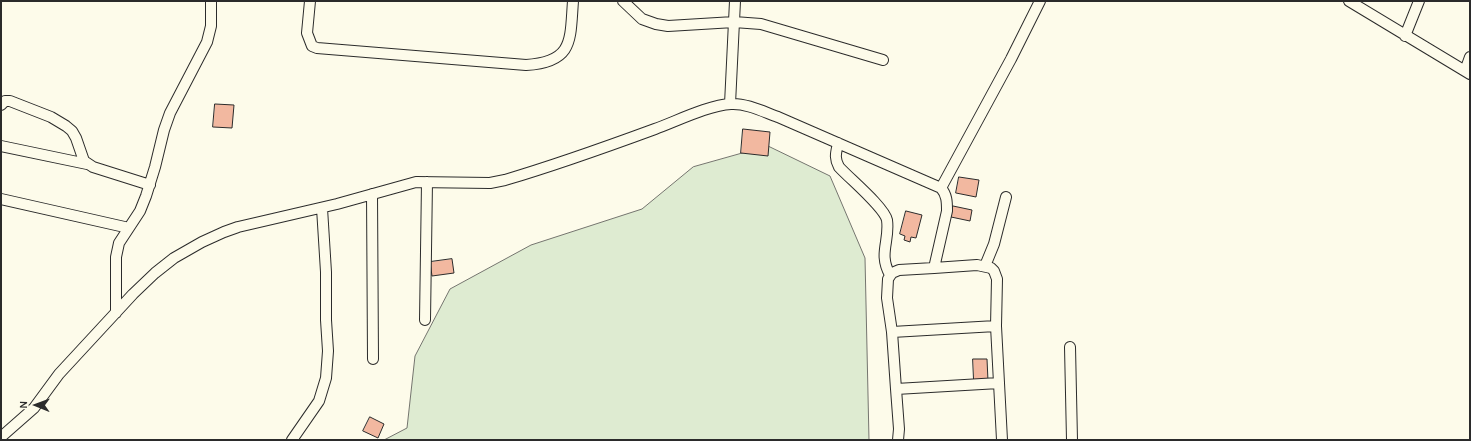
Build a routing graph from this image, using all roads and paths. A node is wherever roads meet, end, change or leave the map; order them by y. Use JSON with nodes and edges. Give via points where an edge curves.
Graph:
{"nodes":[{"id":1,"x":211,"y":1,"type":"edge"},
{"id":2,"x":310,"y":1,"type":"edge"},
{"id":3,"x":573,"y":1,"type":"edge"},
{"id":4,"x":623,"y":1,"type":"edge"},
{"id":5,"x":735,"y":1,"type":"edge"},
{"id":6,"x":1040,"y":1,"type":"edge"},
{"id":7,"x":1349,"y":1,"type":"edge"},
{"id":8,"x":1419,"y":1,"type":"edge"},
{"id":9,"x":734,"y":22,"type":"junction"},
{"id":10,"x":1405,"y":36,"type":"junction"},
{"id":11,"x":1470,"y":58,"type":"edge"},
{"id":12,"x":883,"y":60,"type":"dead end"},
{"id":13,"x":1467,"y":73,"type":"edge"},
{"id":14,"x":730,"y":104,"type":"junction"},
{"id":15,"x":1,"y":105,"type":"edge"},
{"id":16,"x":838,"y":143,"type":"junction"},
{"id":17,"x":1,"y":146,"type":"edge"},
{"id":18,"x":87,"y":164,"type":"junction"},
{"id":19,"x":427,"y":182,"type":"junction"},
{"id":20,"x":150,"y":185,"type":"junction"},
{"id":21,"x":941,"y":188,"type":"junction"},
{"id":22,"x":372,"y":194,"type":"junction"},
{"id":23,"x":1006,"y":197,"type":"dead end"},
{"id":24,"x":1,"y":199,"type":"edge"},
{"id":25,"x":322,"y":208,"type":"junction"},
{"id":26,"x":129,"y":228,"type":"junction"},
{"id":27,"x":985,"y":266,"type":"junction"},
{"id":28,"x":934,"y":268,"type":"junction"},
{"id":29,"x":890,"y":275,"type":"junction"},
{"id":30,"x":116,"y":313,"type":"junction"},
{"id":31,"x":425,"y":320,"type":"dead end"},
{"id":32,"x":996,"y":326,"type":"junction"},
{"id":33,"x":892,"y":332,"type":"junction"},
{"id":34,"x":1070,"y":347,"type":"dead end"},
{"id":35,"x":373,"y":359,"type":"dead end"},
{"id":36,"x":999,"y":383,"type":"junction"},
{"id":37,"x":896,"y":389,"type":"junction"},
{"id":38,"x":1,"y":437,"type":"edge"},
{"id":39,"x":292,"y":440,"type":"edge"},
{"id":40,"x":898,"y":440,"type":"edge"},
{"id":41,"x":1002,"y":440,"type":"edge"},
{"id":42,"x":1072,"y":440,"type":"edge"}],
"edges":[{"from":1,"to":20,"type":"street","via":[[211,26],[207,42],[170,113]]},
{"from":2,"to":3,"type":"street","via":[[307,33],[312,46],[317,48],[526,65],[549,62],[559,57],[566,49],[570,39]]},
{"from":4,"to":9,"type":"street","via":[[642,19],[656,24],[668,26]]},
{"from":5,"to":9,"type":"street"},
{"from":6,"to":21,"type":"street"},
{"from":7,"to":10,"type":"street"},
{"from":8,"to":10,"type":"street"},
{"from":9,"to":12,"type":"street","via":[[761,24]]},
{"from":9,"to":14,"type":"street"},
{"from":10,"to":13,"type":"street"},
{"from":11,"to":13,"type":"street"},
{"from":14,"to":16,"type":"street","via":[[739,104],[778,117]]},
{"from":14,"to":19,"type":"street","via":[[708,109],[505,180],[490,183]]},
{"from":15,"to":18,"type":"street","via":[[10,101],[62,122],[72,131]]},
{"from":16,"to":21,"type":"street"},
{"from":16,"to":29,"type":"street","via":[[835,156],[839,167],[881,209],[886,220],[884,260]]},
{"from":17,"to":18,"type":"street"},
{"from":18,"to":20,"type":"street"},
{"from":19,"to":22,"type":"street","via":[[416,182]]},
{"from":19,"to":31,"type":"street"},
{"from":20,"to":26,"type":"street","via":[[140,211]]},
{"from":21,"to":28,"type":"street","via":[[946,196],[947,211]]},
{"from":22,"to":25,"type":"street"},
{"from":22,"to":35,"type":"street"},
{"from":23,"to":27,"type":"street","via":[[994,244]]},
{"from":24,"to":26,"type":"street"},
{"from":25,"to":30,"type":"street","via":[[238,227],[202,242],[174,258],[155,273]]},
{"from":25,"to":39,"type":"street","via":[[328,351],[326,378],[319,401]]},
{"from":26,"to":30,"type":"street","via":[[119,244],[116,257]]},
{"from":27,"to":28,"type":"street"},
{"from":27,"to":32,"type":"street","via":[[994,271],[997,279]]},
{"from":28,"to":29,"type":"street","via":[[899,270]]},
{"from":29,"to":33,"type":"street","via":[[887,289]]},
{"from":30,"to":38,"type":"street","via":[[59,374],[34,408]]},
{"from":32,"to":33,"type":"street"},
{"from":32,"to":36,"type":"street"},
{"from":33,"to":37,"type":"street"},
{"from":34,"to":42,"type":"street"},
{"from":36,"to":37,"type":"street"},
{"from":36,"to":41,"type":"street"},
{"from":37,"to":40,"type":"street"}]}
